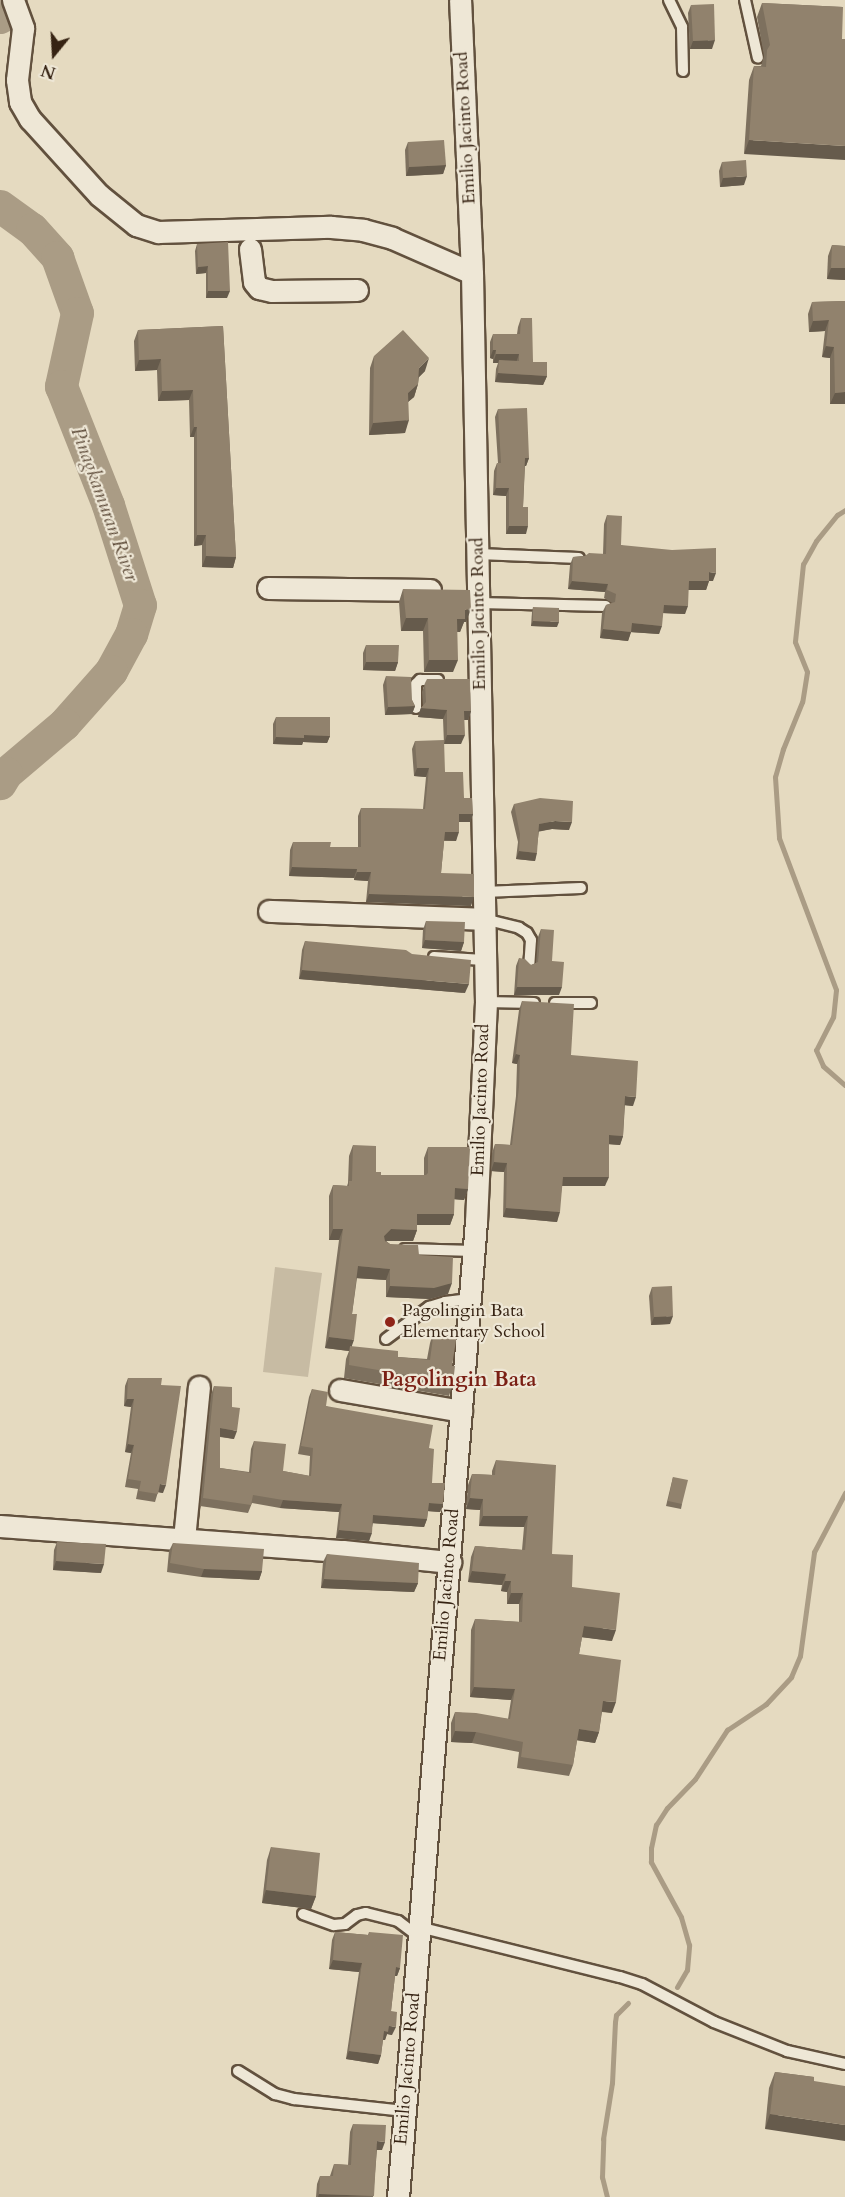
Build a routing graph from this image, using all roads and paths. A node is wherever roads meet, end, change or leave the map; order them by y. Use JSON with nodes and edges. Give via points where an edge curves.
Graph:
{"nodes":[{"id":1,"x":14,"y":0,"type":"edge"},
{"id":2,"x":460,"y":0,"type":"edge"},
{"id":3,"x":669,"y":0,"type":"edge"},
{"id":4,"x":745,"y":0,"type":"edge"},
{"id":5,"x":758,"y":58,"type":"dead end"},
{"id":6,"x":683,"y":71,"type":"dead end"},
{"id":7,"x":249,"y":238,"type":"junction"},
{"id":8,"x":472,"y":273,"type":"junction"},
{"id":9,"x":357,"y":290,"type":"dead end"},
{"id":10,"x":478,"y":554,"type":"junction"},
{"id":11,"x":579,"y":558,"type":"edge"},
{"id":12,"x":268,"y":588,"type":"dead end"},
{"id":13,"x":479,"y":597,"type":"junction"},
{"id":14,"x":606,"y":606,"type":"edge"},
{"id":15,"x":450,"y":680,"type":"edge"},
{"id":16,"x":416,"y":708,"type":"edge"},
{"id":17,"x":581,"y":888,"type":"dead end"},
{"id":18,"x":484,"y":892,"type":"junction"},
{"id":19,"x":269,"y":911,"type":"dead end"},
{"id":20,"x":484,"y":919,"type":"junction"},
{"id":21,"x":420,"y":956,"type":"edge"},
{"id":22,"x":484,"y":960,"type":"junction"},
{"id":23,"x":529,"y":966,"type":"edge"},
{"id":24,"x":486,"y":1002,"type":"junction"},
{"id":25,"x":591,"y":1004,"type":"dead end"},
{"id":26,"x":398,"y":1248,"type":"edge"},
{"id":27,"x":474,"y":1251,"type":"junction"},
{"id":28,"x":470,"y":1299,"type":"junction"},
{"id":29,"x":386,"y":1339,"type":"dead end"},
{"id":30,"x":199,"y":1387,"type":"dead end"},
{"id":31,"x":340,"y":1390,"type":"dead end"},
{"id":32,"x":461,"y":1411,"type":"junction"},
{"id":33,"x":0,"y":1526,"type":"edge"},
{"id":34,"x":184,"y":1539,"type":"junction"},
{"id":35,"x":450,"y":1562,"type":"junction"},
{"id":36,"x":303,"y":1914,"type":"dead end"},
{"id":37,"x":419,"y":1931,"type":"junction"},
{"id":38,"x":845,"y":2064,"type":"edge"},
{"id":39,"x":238,"y":2071,"type":"dead end"},
{"id":40,"x":404,"y":2111,"type":"junction"},
{"id":41,"x":398,"y":2197,"type":"edge"}],
"edges":[{"from":1,"to":7,"type":"street","via":[[23,28],[17,80],[20,102],[30,119],[119,213],[136,225],[158,232]]},
{"from":2,"to":8,"type":"street","name":"Emilio Jacinto Road"},
{"from":3,"to":6,"type":"lane","via":[[682,27]]},
{"from":4,"to":5,"type":"lane"},
{"from":7,"to":8,"type":"street","via":[[330,227],[363,230],[392,238]]},
{"from":7,"to":9,"type":"street","via":[[254,282],[259,288]]},
{"from":8,"to":10,"type":"street","name":"Emilio Jacinto Road"},
{"from":10,"to":11,"type":"lane"},
{"from":10,"to":13,"type":"street","name":"Emilio Jacinto Road"},
{"from":12,"to":13,"type":"street"},
{"from":13,"to":14,"type":"lane"},
{"from":13,"to":18,"type":"street","name":"Emilio Jacinto Road","via":[[476,680]]},
{"from":15,"to":16,"type":"lane","via":[[420,680],[414,690]]},
{"from":17,"to":18,"type":"lane"},
{"from":18,"to":20,"type":"street","name":"Emilio Jacinto Road"},
{"from":19,"to":20,"type":"street"},
{"from":20,"to":22,"type":"street","name":"Emilio Jacinto Road"},
{"from":20,"to":23,"type":"lane","via":[[519,927],[527,933],[531,940]]},
{"from":21,"to":22,"type":"lane"},
{"from":22,"to":24,"type":"street","name":"Emilio Jacinto Road"},
{"from":24,"to":25,"type":"lane"},
{"from":24,"to":27,"type":"street","name":"Emilio Jacinto Road"},
{"from":26,"to":27,"type":"lane"},
{"from":27,"to":28,"type":"street","name":"Emilio Jacinto Road"},
{"from":28,"to":29,"type":"lane","via":[[429,1307]]},
{"from":28,"to":32,"type":"street","name":"Emilio Jacinto Road"},
{"from":30,"to":34,"type":"street"},
{"from":31,"to":32,"type":"street"},
{"from":32,"to":35,"type":"street","name":"Emilio Jacinto Road"},
{"from":33,"to":34,"type":"street"},
{"from":34,"to":35,"type":"street"},
{"from":35,"to":37,"type":"street","name":"Emilio Jacinto Road"},
{"from":36,"to":37,"type":"lane","via":[[334,1925],[366,1913]]},
{"from":37,"to":38,"type":"lane","via":[[620,1977],[642,1984],[714,2022],[777,2046]]},
{"from":37,"to":40,"type":"street","name":"Emilio Jacinto Road"},
{"from":39,"to":40,"type":"lane","via":[[275,2094],[294,2099]]},
{"from":40,"to":41,"type":"street","name":"Emilio Jacinto Road"}]}
